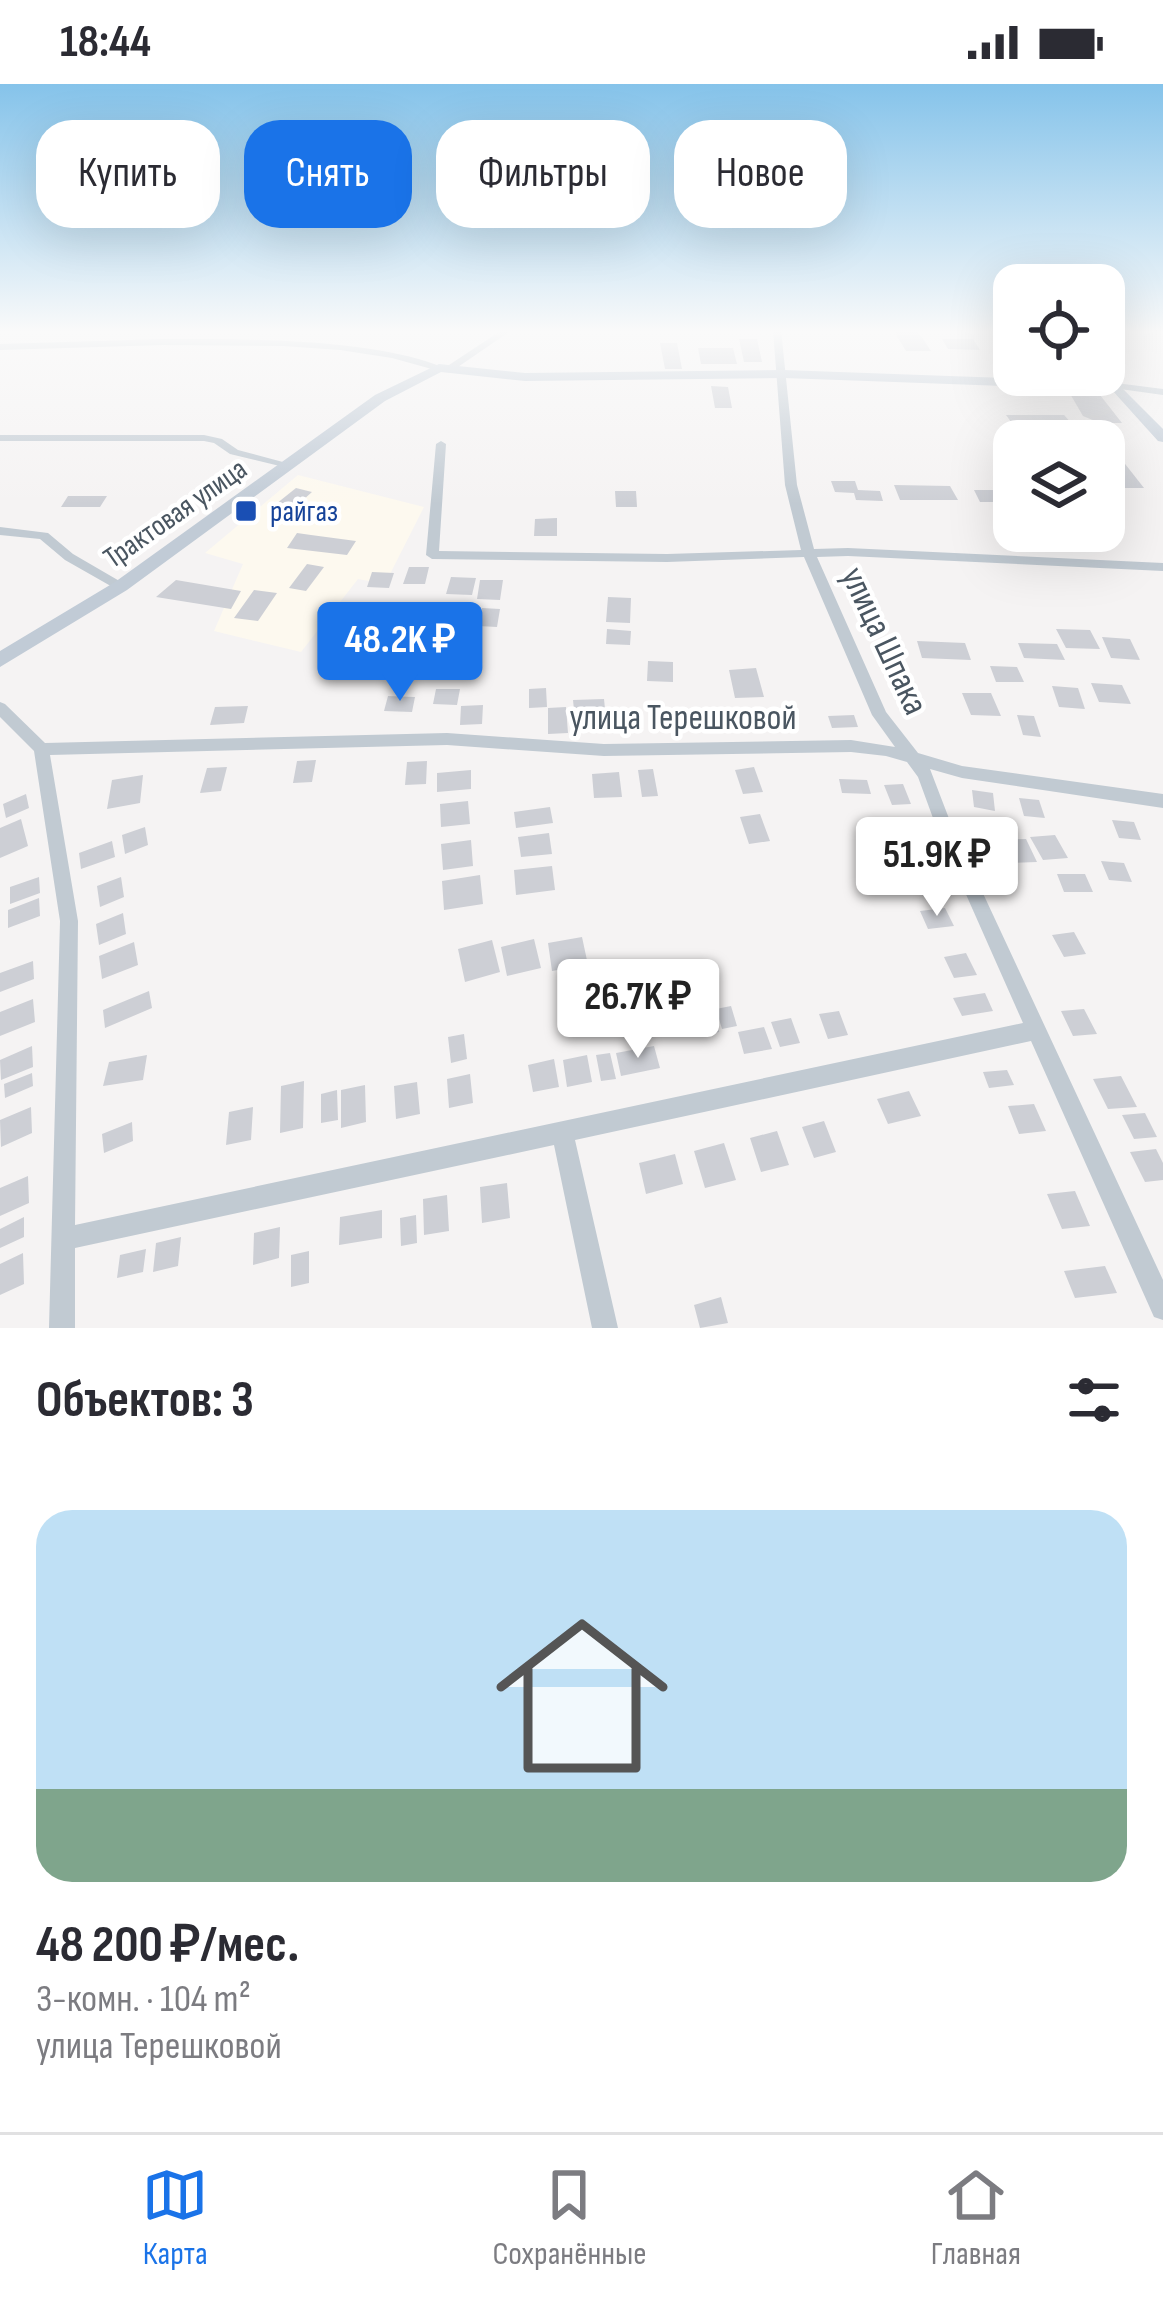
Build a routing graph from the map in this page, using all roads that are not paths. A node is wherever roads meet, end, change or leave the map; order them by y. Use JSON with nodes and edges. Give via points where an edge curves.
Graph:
{"nodes":[{"id":1,"x":402,"y":388,"type":"edge"},
{"id":2,"x":785,"y":388,"type":"edge"},
{"id":3,"x":1113,"y":396,"type":"edge"},
{"id":4,"x":1117,"y":396,"type":"edge"},
{"id":5,"x":0,"y":438,"type":"edge"},
{"id":6,"x":1163,"y":438,"type":"edge"},
{"id":7,"x":441,"y":444,"type":"dead end"},
{"id":8,"x":1163,"y":458,"type":"edge"},
{"id":9,"x":288,"y":465,"type":"junction"},
{"id":10,"x":0,"y":531,"type":"edge"},
{"id":11,"x":808,"y":551,"type":"junction"},
{"id":12,"x":1163,"y":567,"type":"edge"},
{"id":13,"x":122,"y":586,"type":"junction"},
{"id":14,"x":0,"y":660,"type":"edge"},
{"id":15,"x":0,"y":708,"type":"edge"},
{"id":16,"x":41,"y":749,"type":"junction"},
{"id":17,"x":910,"y":758,"type":"junction"},
{"id":18,"x":1163,"y":801,"type":"edge"},
{"id":19,"x":1037,"y":1030,"type":"junction"},
{"id":20,"x":562,"y":1130,"type":"junction"},
{"id":21,"x":63,"y":1239,"type":"junction"},
{"id":22,"x":1163,"y":1308,"type":"edge"},
{"id":23,"x":62,"y":1328,"type":"edge"},
{"id":24,"x":605,"y":1328,"type":"edge"}],
"edges":[{"from":1,"to":9,"type":"street","name":"Трактовая улица"},
{"from":2,"to":11,"type":"street","name":"улица Шпака","via":[[791,485]]},
{"from":3,"to":8,"type":"street"},
{"from":4,"to":6,"type":"street"},
{"from":5,"to":9,"type":"street","via":[[204,438]]},
{"from":7,"to":11,"type":"street","via":[[432,555]]},
{"from":9,"to":13,"type":"street","name":"Трактовая улица"},
{"from":10,"to":13,"type":"street","via":[[44,536]]},
{"from":11,"to":12,"type":"street"},
{"from":11,"to":17,"type":"street","name":"улица Шпака","via":[[880,716]]},
{"from":13,"to":14,"type":"street","name":"Трактовая улица"},
{"from":15,"to":16,"type":"street"},
{"from":16,"to":17,"type":"street","name":"улица Терешковой","via":[[447,739],[604,750],[851,746]]},
{"from":16,"to":21,"type":"street","via":[[69,921]]},
{"from":17,"to":18,"type":"street","name":"улица Терешковой"},
{"from":17,"to":19,"type":"street","name":"улица Шпака","via":[[925,774]]},
{"from":19,"to":20,"type":"street"},
{"from":19,"to":22,"type":"street","name":"улица Шпака"},
{"from":20,"to":21,"type":"street"},
{"from":20,"to":24,"type":"street"},
{"from":21,"to":23,"type":"street"}]}
